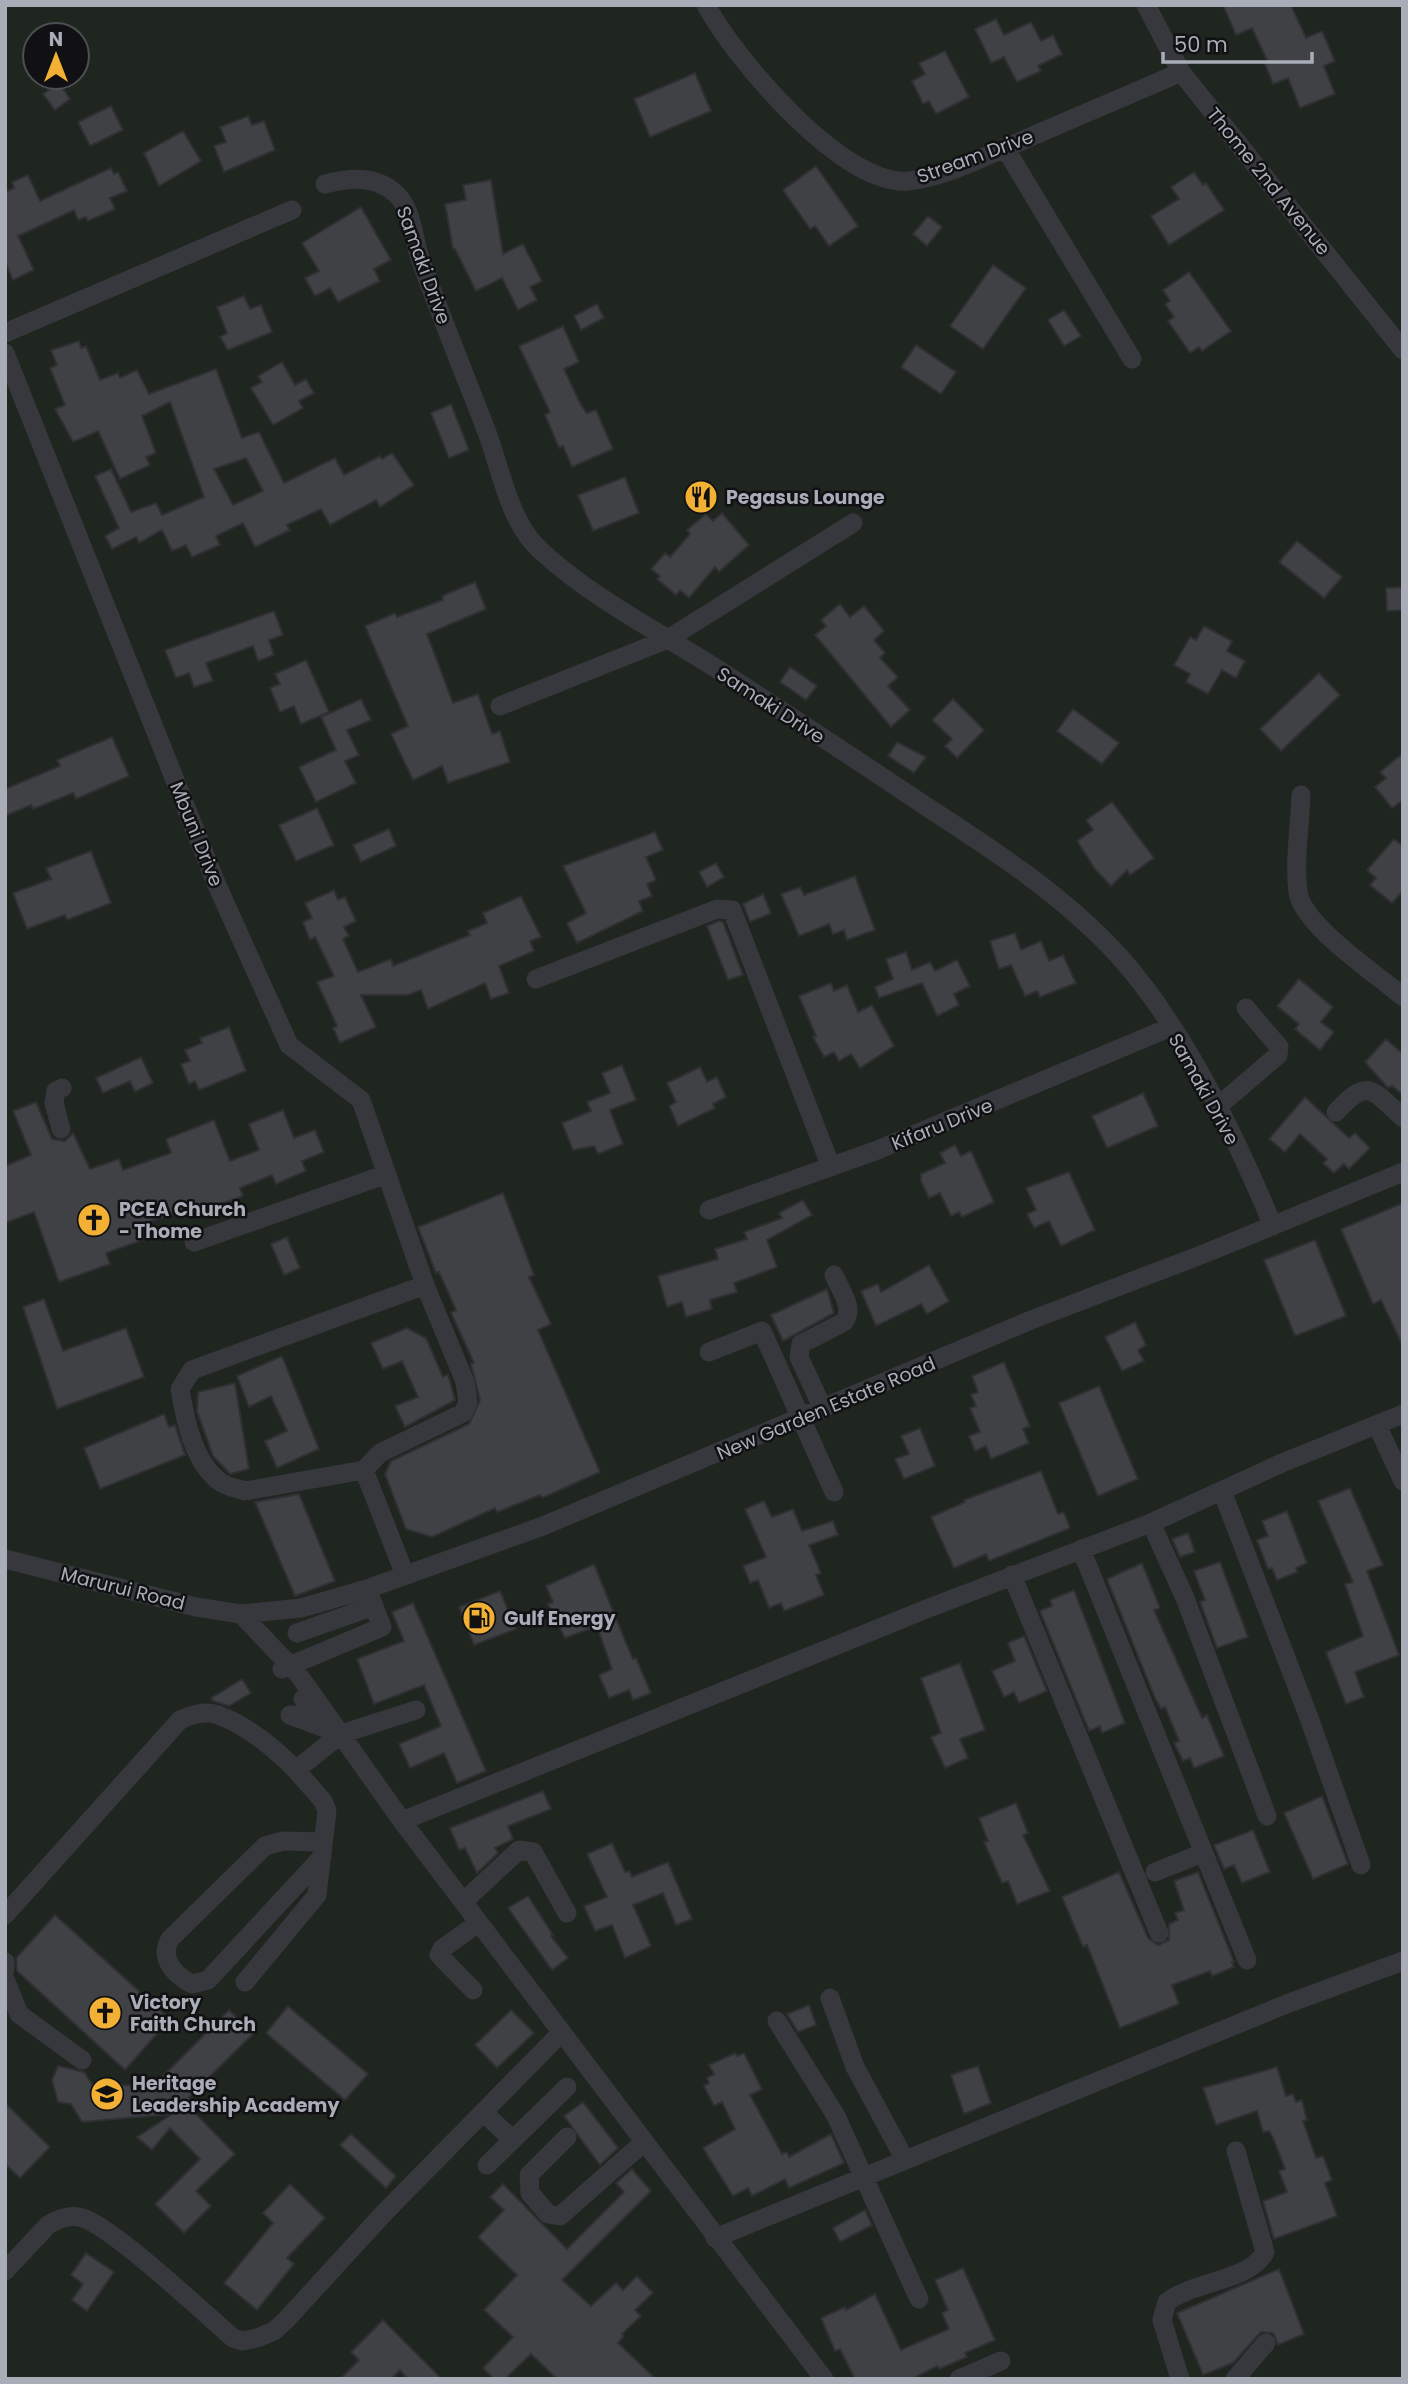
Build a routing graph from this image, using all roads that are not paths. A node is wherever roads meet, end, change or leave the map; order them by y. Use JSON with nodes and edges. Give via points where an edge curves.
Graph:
{"nodes":[{"id":1,"x":1146,"y":5,"type":"edge"},
{"id":2,"x":713,"y":7,"type":"edge"},
{"id":3,"x":1181,"y":72,"type":"junction"},
{"id":4,"x":1005,"y":148,"type":"junction"},
{"id":5,"x":325,"y":184,"type":"dead end"},
{"id":6,"x":292,"y":210,"type":"dead end"},
{"id":7,"x":5,"y":333,"type":"edge"},
{"id":8,"x":1403,"y":350,"type":"edge"},
{"id":9,"x":5,"y":353,"type":"edge"},
{"id":10,"x":1132,"y":359,"type":"dead end"},
{"id":11,"x":853,"y":523,"type":"dead end"},
{"id":12,"x":668,"y":639,"type":"junction"},
{"id":13,"x":500,"y":706,"type":"dead end"},
{"id":14,"x":1301,"y":795,"type":"dead end"},
{"id":15,"x":536,"y":979,"type":"dead end"},
{"id":16,"x":1403,"y":997,"type":"edge"},
{"id":17,"x":1246,"y":1008,"type":"dead end"},
{"id":18,"x":1171,"y":1027,"type":"junction"},
{"id":19,"x":62,"y":1088,"type":"dead end"},
{"id":20,"x":1216,"y":1108,"type":"junction"},
{"id":21,"x":1336,"y":1112,"type":"dead end"},
{"id":22,"x":1403,"y":1118,"type":"edge"},
{"id":23,"x":61,"y":1129,"type":"dead end"},
{"id":24,"x":831,"y":1167,"type":"junction"},
{"id":25,"x":1403,"y":1172,"type":"edge"},
{"id":26,"x":387,"y":1174,"type":"junction"},
{"id":27,"x":709,"y":1210,"type":"dead end"},
{"id":28,"x":1273,"y":1226,"type":"junction"},
{"id":29,"x":194,"y":1242,"type":"dead end"},
{"id":30,"x":834,"y":1275,"type":"dead end"},
{"id":31,"x":425,"y":1285,"type":"junction"},
{"id":32,"x":709,"y":1352,"type":"dead end"},
{"id":33,"x":823,"y":1409,"type":"junction"},
{"id":34,"x":1403,"y":1414,"type":"edge"},
{"id":35,"x":803,"y":1418,"type":"junction"},
{"id":36,"x":1377,"y":1425,"type":"junction"},
{"id":37,"x":364,"y":1470,"type":"junction"},
{"id":38,"x":1403,"y":1481,"type":"edge"},
{"id":39,"x":1222,"y":1491,"type":"junction"},
{"id":40,"x":834,"y":1492,"type":"dead end"},
{"id":41,"x":1151,"y":1523,"type":"junction"},
{"id":42,"x":1081,"y":1549,"type":"junction"},
{"id":43,"x":5,"y":1559,"type":"edge"},
{"id":44,"x":1012,"y":1575,"type":"junction"},
{"id":45,"x":405,"y":1576,"type":"junction"},
{"id":46,"x":370,"y":1597,"type":"junction"},
{"id":47,"x":301,"y":1608,"type":"junction"},
{"id":48,"x":241,"y":1614,"type":"junction"},
{"id":49,"x":297,"y":1633,"type":"junction"},
{"id":50,"x":295,"y":1666,"type":"junction"},
{"id":51,"x":416,"y":1710,"type":"dead end"},
{"id":52,"x":341,"y":1734,"type":"junction"},
{"id":53,"x":296,"y":1770,"type":"junction"},
{"id":54,"x":1268,"y":1816,"type":"dead end"},
{"id":55,"x":402,"y":1821,"type":"junction"},
{"id":56,"x":323,"y":1849,"type":"junction"},
{"id":57,"x":1203,"y":1853,"type":"junction"},
{"id":58,"x":1361,"y":1865,"type":"dead end"},
{"id":59,"x":1155,"y":1872,"type":"dead end"},
{"id":60,"x":463,"y":1902,"type":"junction"},
{"id":61,"x":567,"y":1913,"type":"dead end"},
{"id":62,"x":5,"y":1915,"type":"edge"},
{"id":63,"x":478,"y":1923,"type":"junction"},
{"id":64,"x":1159,"y":1933,"type":"dead end"},
{"id":65,"x":1247,"y":1960,"type":"dead end"},
{"id":66,"x":1403,"y":1961,"type":"edge"},
{"id":67,"x":5,"y":1962,"type":"edge"},
{"id":68,"x":5,"y":1968,"type":"edge"},
{"id":69,"x":5,"y":1979,"type":"edge"},
{"id":70,"x":245,"y":1982,"type":"dead end"},
{"id":71,"x":473,"y":1990,"type":"dead end"},
{"id":72,"x":830,"y":1998,"type":"dead end"},
{"id":73,"x":777,"y":2021,"type":"dead end"},
{"id":74,"x":561,"y":2033,"type":"junction"},
{"id":75,"x":82,"y":2060,"type":"dead end"},
{"id":76,"x":567,"y":2087,"type":"dead end"},
{"id":77,"x":483,"y":2112,"type":"junction"},
{"id":78,"x":567,"y":2137,"type":"dead end"},
{"id":79,"x":513,"y":2140,"type":"junction"},
{"id":80,"x":643,"y":2143,"type":"junction"},
{"id":81,"x":1236,"y":2151,"type":"dead end"},
{"id":82,"x":904,"y":2158,"type":"junction"},
{"id":83,"x":487,"y":2165,"type":"dead end"},
{"id":84,"x":863,"y":2178,"type":"junction"},
{"id":85,"x":715,"y":2238,"type":"junction"},
{"id":86,"x":5,"y":2271,"type":"edge"},
{"id":87,"x":919,"y":2299,"type":"dead end"},
{"id":88,"x":1266,"y":2343,"type":"dead end"},
{"id":89,"x":1001,"y":2361,"type":"dead end"},
{"id":90,"x":824,"y":2379,"type":"edge"},
{"id":91,"x":959,"y":2379,"type":"edge"},
{"id":92,"x":1180,"y":2379,"type":"edge"},
{"id":93,"x":1235,"y":2379,"type":"edge"}],
"edges":[{"from":1,"to":3,"type":"street","name":"Thome 2nd Avenue"},
{"from":2,"to":4,"type":"street","name":"Stream Drive","via":[[727,41],[762,83],[839,154],[868,173],[909,181]]},
{"from":3,"to":4,"type":"street","name":"Stream Drive"},
{"from":3,"to":8,"type":"street","name":"Thome 2nd Avenue"},
{"from":4,"to":10,"type":"street"},
{"from":5,"to":12,"type":"street","name":"Samaki Drive","via":[[364,179],[379,182],[401,199],[522,528],[538,549],[570,574]]},
{"from":6,"to":7,"type":"street"},
{"from":9,"to":26,"type":"street","name":"Mbuni Drive","via":[[216,883],[289,1045],[361,1100]]},
{"from":11,"to":12,"type":"street"},
{"from":12,"to":13,"type":"street"},
{"from":12,"to":18,"type":"street","name":"Samaki Drive","via":[[1014,866],[1098,934]]},
{"from":14,"to":16,"type":"street","via":[[1298,892],[1303,909],[1347,953]]},
{"from":15,"to":24,"type":"street","via":[[716,909],[732,910]]},
{"from":17,"to":20,"type":"street","via":[[1274,1039],[1278,1055]]},
{"from":18,"to":20,"type":"street","name":"Samaki Drive"},
{"from":18,"to":24,"type":"street","name":"Kifaru Drive"},
{"from":19,"to":23,"type":"street","via":[[56,1091],[54,1103]]},
{"from":20,"to":28,"type":"street","name":"Samaki Drive"},
{"from":21,"to":22,"type":"street","via":[[1355,1093],[1367,1090]]},
{"from":24,"to":27,"type":"street","name":"Kifaru Drive"},
{"from":25,"to":28,"type":"street","name":"New Garden Estate Road"},
{"from":26,"to":29,"type":"street"},
{"from":26,"to":31,"type":"street","name":"Mbuni Drive"},
{"from":28,"to":33,"type":"street","name":"New Garden Estate Road","via":[[1031,1320]]},
{"from":30,"to":33,"type":"street","via":[[849,1316],[799,1349]]},
{"from":31,"to":37,"type":"street","name":"Mbuni Drive","via":[[465,1382],[468,1402],[463,1413],[380,1453]]},
{"from":31,"to":37,"type":"street","via":[[192,1370],[180,1389],[191,1437],[213,1475],[226,1486],[245,1491]]},
{"from":32,"to":35,"type":"street","via":[[762,1331]]},
{"from":33,"to":35,"type":"street","name":"New Garden Estate Road"},
{"from":34,"to":36,"type":"street"},
{"from":35,"to":40,"type":"street"},
{"from":35,"to":45,"type":"street","name":"New Garden Estate Road","via":[[543,1526]]},
{"from":36,"to":38,"type":"street"},
{"from":36,"to":39,"type":"street"},
{"from":37,"to":45,"type":"street"},
{"from":39,"to":41,"type":"street"},
{"from":39,"to":58,"type":"street"},
{"from":41,"to":42,"type":"street"},
{"from":41,"to":54,"type":"street","via":[[1185,1598]]},
{"from":42,"to":44,"type":"street"},
{"from":42,"to":57,"type":"street"},
{"from":43,"to":48,"type":"street","name":"Marurui Road"},
{"from":44,"to":55,"type":"street"},
{"from":44,"to":64,"type":"street"},
{"from":45,"to":46,"type":"street","name":"New Garden Estate Road"},
{"from":46,"to":47,"type":"street","name":"New Garden Estate Road"},
{"from":46,"to":49,"type":"street"},
{"from":46,"to":50,"type":"street","via":[[382,1628]]},
{"from":47,"to":48,"type":"street","name":"New Garden Estate Road"},
{"from":47,"to":49,"type":"street"},
{"from":48,"to":50,"type":"street"},
{"from":49,"to":50,"type":"street"},
{"from":50,"to":52,"type":"street"},
{"from":50,"to":52,"type":"street","via":[[281,1667],[316,1717],[290,1715]]},
{"from":51,"to":52,"type":"street"},
{"from":52,"to":53,"type":"street"},
{"from":52,"to":55,"type":"street"},
{"from":53,"to":56,"type":"street","via":[[327,1811]]},
{"from":53,"to":62,"type":"street","via":[[273,1747],[216,1713],[192,1714],[180,1720]]},
{"from":55,"to":60,"type":"street"},
{"from":56,"to":56,"type":"street","via":[[208,1980],[191,1984],[167,1963],[170,1939],[265,1846],[283,1841]]},
{"from":56,"to":70,"type":"street","via":[[317,1895]]},
{"from":57,"to":59,"type":"street"},
{"from":57,"to":65,"type":"street"},
{"from":60,"to":61,"type":"street","via":[[519,1850],[526,1849],[533,1852]]},
{"from":60,"to":63,"type":"street"},
{"from":63,"to":71,"type":"street","via":[[439,1955]]},
{"from":63,"to":74,"type":"street"},
{"from":66,"to":82,"type":"street"},
{"from":67,"to":68,"type":"street"},
{"from":69,"to":75,"type":"street","via":[[19,2014]]},
{"from":72,"to":82,"type":"street","via":[[859,2076]]},
{"from":73,"to":84,"type":"street","via":[[836,2116]]},
{"from":74,"to":77,"type":"street"},
{"from":74,"to":80,"type":"street"},
{"from":76,"to":79,"type":"street"},
{"from":77,"to":79,"type":"street"},
{"from":77,"to":86,"type":"street","via":[[286,2320],[257,2338],[233,2338],[144,2260],[80,2217],[48,2225]]},
{"from":78,"to":80,"type":"street","via":[[529,2175],[530,2193],[548,2214],[560,2216]]},
{"from":79,"to":83,"type":"street"},
{"from":80,"to":85,"type":"street"},
{"from":81,"to":92,"type":"street","via":[[1265,2252],[1243,2271],[1167,2302],[1162,2320]]},
{"from":82,"to":84,"type":"street"},
{"from":84,"to":85,"type":"street"},
{"from":84,"to":87,"type":"street"},
{"from":85,"to":90,"type":"street"},
{"from":88,"to":93,"type":"street"},
{"from":89,"to":91,"type":"street"}]}
